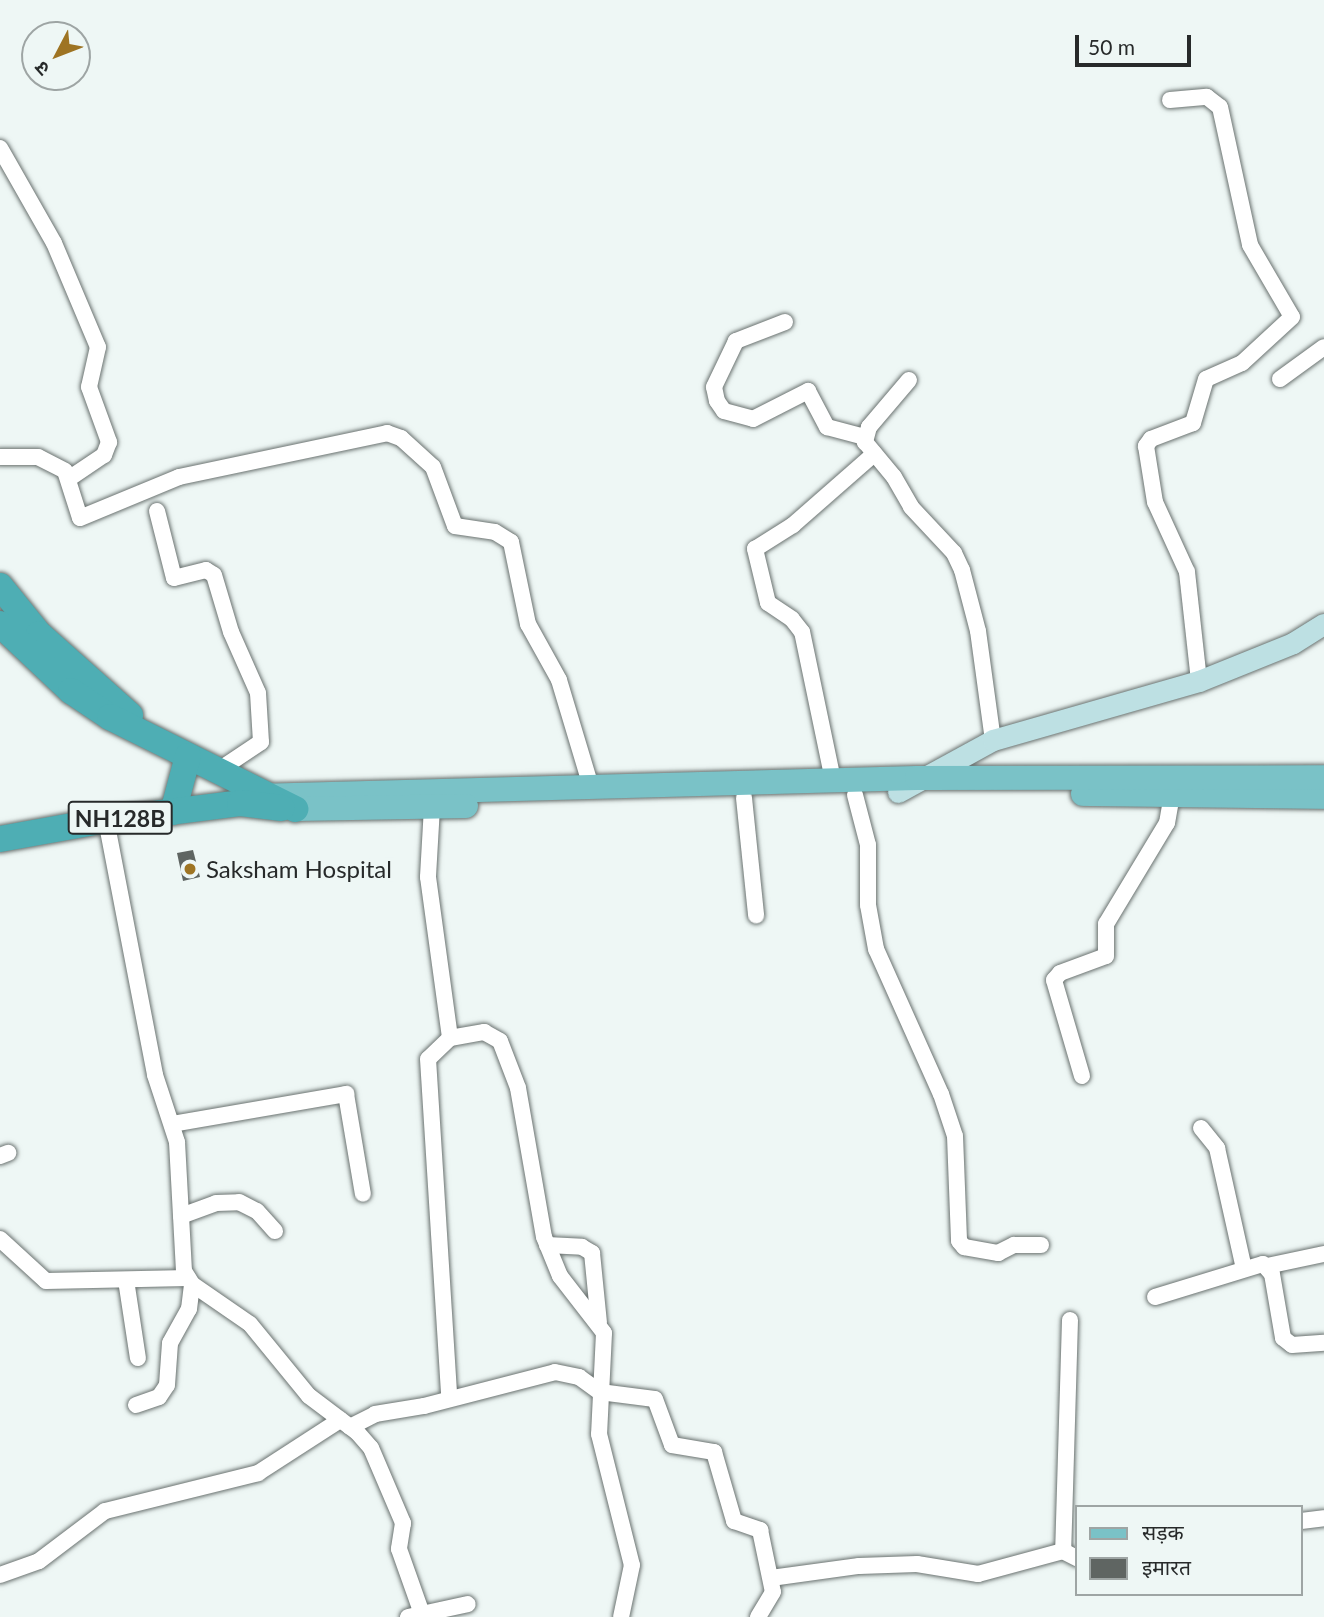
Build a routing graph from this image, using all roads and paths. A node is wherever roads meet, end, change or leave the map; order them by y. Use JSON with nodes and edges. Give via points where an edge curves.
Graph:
{"nodes":[{"id":1,"x":1170,"y":100,"type":"dead end"},
{"id":2,"x":0,"y":148,"type":"edge"},
{"id":3,"x":785,"y":322,"type":"dead end"},
{"id":4,"x":1324,"y":347,"type":"edge"},
{"id":5,"x":1280,"y":379,"type":"dead end"},
{"id":6,"x":909,"y":380,"type":"dead end"},
{"id":7,"x":864,"y":437,"type":"junction"},
{"id":8,"x":874,"y":454,"type":"junction"},
{"id":9,"x":0,"y":457,"type":"edge"},
{"id":10,"x":70,"y":478,"type":"junction"},
{"id":11,"x":157,"y":511,"type":"dead end"},
{"id":12,"x":0,"y":586,"type":"edge"},
{"id":13,"x":0,"y":624,"type":"edge"},
{"id":14,"x":1324,"y":624,"type":"edge"},
{"id":15,"x":1199,"y":681,"type":"junction"},
{"id":16,"x":993,"y":740,"type":"junction"},
{"id":17,"x":155,"y":741,"type":"junction"},
{"id":18,"x":188,"y":756,"type":"junction"},
{"id":19,"x":219,"y":770,"type":"junction"},
{"id":20,"x":1324,"y":777,"type":"edge"},
{"id":21,"x":833,"y":780,"type":"junction"},
{"id":22,"x":907,"y":785,"type":"junction"},
{"id":23,"x":1173,"y":786,"type":"junction"},
{"id":24,"x":592,"y":787,"type":"junction"},
{"id":25,"x":265,"y":792,"type":"junction"},
{"id":26,"x":855,"y":795,"type":"junction"},
{"id":27,"x":1324,"y":797,"type":"edge"},
{"id":28,"x":744,"y":798,"type":"junction"},
{"id":29,"x":240,"y":803,"type":"junction"},
{"id":30,"x":432,"y":807,"type":"junction"},
{"id":31,"x":295,"y":809,"type":"junction"},
{"id":32,"x":173,"y":812,"type":"junction"},
{"id":33,"x":106,"y":820,"type":"junction"},
{"id":34,"x":0,"y":839,"type":"edge"},
{"id":35,"x":755,"y":915,"type":"dead end"},
{"id":36,"x":450,"y":1038,"type":"junction"},
{"id":37,"x":1082,"y":1076,"type":"dead end"},
{"id":38,"x":172,"y":1124,"type":"junction"},
{"id":39,"x":1201,"y":1128,"type":"dead end"},
{"id":40,"x":363,"y":1194,"type":"dead end"},
{"id":41,"x":181,"y":1216,"type":"junction"},
{"id":42,"x":275,"y":1231,"type":"dead end"},
{"id":43,"x":0,"y":1239,"type":"edge"},
{"id":44,"x":547,"y":1245,"type":"junction"},
{"id":45,"x":1041,"y":1245,"type":"dead end"},
{"id":46,"x":1324,"y":1254,"type":"edge"},
{"id":47,"x":1268,"y":1266,"type":"junction"},
{"id":48,"x":1244,"y":1269,"type":"junction"},
{"id":49,"x":126,"y":1280,"type":"junction"},
{"id":50,"x":190,"y":1281,"type":"junction"},
{"id":51,"x":1155,"y":1297,"type":"dead end"},
{"id":52,"x":1070,"y":1320,"type":"dead end"},
{"id":53,"x":599,"y":1323,"type":"junction"},
{"id":54,"x":1324,"y":1343,"type":"edge"},
{"id":55,"x":138,"y":1358,"type":"dead end"},
{"id":56,"x":600,"y":1392,"type":"junction"},
{"id":57,"x":449,"y":1397,"type":"junction"},
{"id":58,"x":136,"y":1405,"type":"dead end"},
{"id":59,"x":345,"y":1424,"type":"junction"},
{"id":60,"x":1324,"y":1518,"type":"edge"},
{"id":61,"x":1303,"y":1521,"type":"edge"},
{"id":62,"x":1070,"y":1554,"type":"edge"},
{"id":63,"x":0,"y":1575,"type":"edge"},
{"id":64,"x":771,"y":1578,"type":"junction"},
{"id":65,"x":468,"y":1604,"type":"dead end"},
{"id":66,"x":415,"y":1616,"type":"edge"},
{"id":67,"x":621,"y":1617,"type":"edge"},
{"id":68,"x":758,"y":1617,"type":"edge"}],
"edges":[{"from":1,"to":15,"type":"street","via":[[1207,97],[1220,107],[1250,245],[1293,317],[1242,363],[1206,379],[1199,389],[1198,416],[1193,423],[1151,439],[1146,446],[1155,502],[1187,572]]},
{"from":2,"to":10,"type":"street","via":[[54,243],[98,347],[90,393],[109,442],[99,459]]},
{"from":3,"to":7,"type":"street","via":[[748,333],[728,351],[714,387],[724,411],[744,419],[761,418],[772,407],[808,391],[827,427]]},
{"from":4,"to":5,"type":"street"},
{"from":6,"to":7,"type":"street"},
{"from":7,"to":8,"type":"street"},
{"from":8,"to":16,"type":"street","via":[[911,507],[954,553],[962,570],[978,631]]},
{"from":8,"to":21,"type":"street","via":[[793,525],[755,549],[768,603],[802,632]]},
{"from":9,"to":10,"type":"street","via":[[48,460]]},
{"from":10,"to":24,"type":"street","via":[[80,517],[179,477],[387,433],[401,438],[433,467],[455,526],[495,532],[511,542],[528,624],[559,680]]},
{"from":11,"to":19,"type":"street","via":[[174,578],[206,570],[214,575],[231,632],[258,693],[261,742]]},
{"from":12,"to":17,"type":"highway","via":[[39,634]]},
{"from":13,"to":17,"type":"highway","via":[[71,691]]},
{"from":14,"to":15,"type":"main road","via":[[1293,643]]},
{"from":15,"to":16,"type":"main road"},
{"from":16,"to":22,"type":"main road"},
{"from":17,"to":18,"type":"highway"},
{"from":18,"to":19,"type":"highway"},
{"from":18,"to":32,"type":"highway"},
{"from":19,"to":25,"type":"highway"},
{"from":20,"to":23,"type":"main road"},
{"from":21,"to":22,"type":"main road"},
{"from":21,"to":24,"type":"main road"},
{"from":22,"to":23,"type":"main road"},
{"from":22,"to":26,"type":"main road"},
{"from":23,"to":27,"type":"main road"},
{"from":23,"to":37,"type":"street","via":[[1161,833],[1106,924],[1107,956],[1060,973],[1054,980]]},
{"from":24,"to":25,"type":"main road"},
{"from":25,"to":29,"type":"main road"},
{"from":25,"to":31,"type":"highway"},
{"from":26,"to":28,"type":"main road"},
{"from":26,"to":45,"type":"street","via":[[868,845],[868,905],[876,949],[955,1136],[959,1241],[964,1247],[998,1252],[1013,1245]]},
{"from":28,"to":30,"type":"main road"},
{"from":28,"to":35,"type":"street"},
{"from":29,"to":31,"type":"highway"},
{"from":29,"to":32,"type":"highway","number":"NH128B"},
{"from":30,"to":31,"type":"main road"},
{"from":30,"to":36,"type":"street","via":[[428,877]]},
{"from":32,"to":33,"type":"highway","number":"NH128B"},
{"from":33,"to":34,"type":"highway","number":"NH128B"},
{"from":33,"to":38,"type":"street","via":[[155,1075]]},
{"from":36,"to":44,"type":"street","via":[[484,1032],[496,1036],[503,1047],[518,1088]]},
{"from":36,"to":57,"type":"street","via":[[428,1059]]},
{"from":38,"to":40,"type":"street","via":[[346,1094]]},
{"from":38,"to":41,"type":"street"},
{"from":39,"to":48,"type":"street","via":[[1217,1148]]},
{"from":41,"to":42,"type":"street","via":[[216,1203],[239,1202],[257,1211]]},
{"from":41,"to":50,"type":"street"},
{"from":43,"to":49,"type":"street","via":[[46,1281]]},
{"from":44,"to":53,"type":"street","via":[[567,1286]]},
{"from":44,"to":53,"type":"street","via":[[582,1247],[592,1253]]},
{"from":46,"to":47,"type":"street"},
{"from":47,"to":48,"type":"street"},
{"from":47,"to":54,"type":"street","via":[[1283,1338],[1292,1345]]},
{"from":48,"to":51,"type":"street"},
{"from":49,"to":50,"type":"street"},
{"from":49,"to":55,"type":"street"},
{"from":50,"to":58,"type":"street","via":[[189,1309],[170,1343],[167,1385],[159,1397]]},
{"from":50,"to":59,"type":"street","via":[[239,1313],[309,1396]]},
{"from":52,"to":62,"type":"street"},
{"from":53,"to":56,"type":"street","via":[[606,1342]]},
{"from":56,"to":57,"type":"street","via":[[579,1377],[555,1372]]},
{"from":56,"to":64,"type":"street","via":[[654,1399],[672,1446],[714,1451],[734,1521],[760,1530]]},
{"from":56,"to":67,"type":"street","via":[[599,1434],[632,1565]]},
{"from":57,"to":59,"type":"street"},
{"from":59,"to":63,"type":"street","via":[[258,1473],[105,1511],[39,1561]]},
{"from":59,"to":66,"type":"street","via":[[365,1439],[382,1468],[403,1523],[399,1549]]},
{"from":60,"to":61,"type":"street"},
{"from":62,"to":64,"type":"street","via":[[978,1574],[917,1563]]},
{"from":64,"to":68,"type":"street","via":[[770,1602]]},
{"from":65,"to":66,"type":"street"}]}
